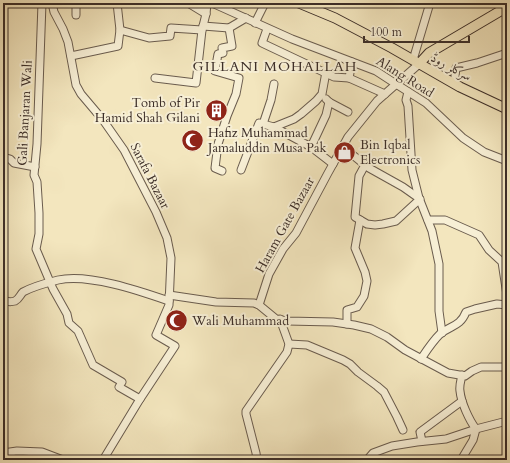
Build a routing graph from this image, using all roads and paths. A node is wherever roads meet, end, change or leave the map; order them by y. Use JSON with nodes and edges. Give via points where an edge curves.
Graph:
{"nodes":[{"id":1,"x":42,"y":3,"type":"edge"},
{"id":2,"x":52,"y":3,"type":"edge"},
{"id":3,"x":76,"y":3,"type":"edge"},
{"id":4,"x":117,"y":3,"type":"edge"},
{"id":5,"x":188,"y":3,"type":"edge"},
{"id":6,"x":207,"y":3,"type":"edge"},
{"id":7,"x":212,"y":3,"type":"edge"},
{"id":8,"x":264,"y":3,"type":"edge"},
{"id":9,"x":299,"y":3,"type":"edge"},
{"id":10,"x":430,"y":3,"type":"edge"},
{"id":11,"x":507,"y":7,"type":"edge"},
{"id":12,"x":206,"y":14,"type":"junction"},
{"id":13,"x":76,"y":15,"type":"dead end"},
{"id":14,"x":246,"y":18,"type":"junction"},
{"id":15,"x":255,"y":23,"type":"junction"},
{"id":16,"x":202,"y":28,"type":"junction"},
{"id":17,"x":229,"y":28,"type":"junction"},
{"id":18,"x":267,"y":29,"type":"junction"},
{"id":19,"x":120,"y":30,"type":"junction"},
{"id":20,"x":507,"y":52,"type":"edge"},
{"id":21,"x":70,"y":56,"type":"junction"},
{"id":22,"x":352,"y":62,"type":"junction"},
{"id":23,"x":416,"y":62,"type":"junction"},
{"id":24,"x":326,"y":72,"type":"junction"},
{"id":25,"x":156,"y":78,"type":"dead end"},
{"id":26,"x":349,"y":78,"type":"junction"},
{"id":27,"x":274,"y":84,"type":"dead end"},
{"id":28,"x":396,"y":84,"type":"junction"},
{"id":29,"x":454,"y":84,"type":"junction"},
{"id":30,"x":408,"y":92,"type":"junction"},
{"id":31,"x":322,"y":94,"type":"junction"},
{"id":32,"x":385,"y":94,"type":"junction"},
{"id":33,"x":329,"y":102,"type":"junction"},
{"id":34,"x":507,"y":109,"type":"edge"},
{"id":35,"x":348,"y":112,"type":"dead end"},
{"id":36,"x":263,"y":124,"type":"junction"},
{"id":37,"x":274,"y":127,"type":"junction"},
{"id":38,"x":311,"y":147,"type":"junction"},
{"id":39,"x":343,"y":147,"type":"junction"},
{"id":40,"x":3,"y":157,"type":"edge"},
{"id":41,"x":507,"y":161,"type":"edge"},
{"id":42,"x":333,"y":164,"type":"junction"},
{"id":43,"x":365,"y":165,"type":"junction"},
{"id":44,"x":35,"y":167,"type":"junction"},
{"id":45,"x":241,"y":170,"type":"dead end"},
{"id":46,"x":222,"y":171,"type":"dead end"},
{"id":47,"x":420,"y":199,"type":"junction"},
{"id":48,"x":360,"y":220,"type":"junction"},
{"id":49,"x":428,"y":220,"type":"junction"},
{"id":50,"x":50,"y":282,"type":"junction"},
{"id":51,"x":507,"y":295,"type":"edge"},
{"id":52,"x":3,"y":300,"type":"edge"},
{"id":53,"x":169,"y":300,"type":"junction"},
{"id":54,"x":259,"y":305,"type":"junction"},
{"id":55,"x":507,"y":305,"type":"edge"},
{"id":56,"x":280,"y":319,"type":"junction"},
{"id":57,"x":347,"y":324,"type":"junction"},
{"id":58,"x":442,"y":333,"type":"junction"},
{"id":59,"x":289,"y":344,"type":"junction"},
{"id":60,"x":421,"y":359,"type":"junction"},
{"id":61,"x":507,"y":366,"type":"edge"},
{"id":62,"x":462,"y":376,"type":"junction"},
{"id":63,"x":140,"y":399,"type":"junction"},
{"id":64,"x":462,"y":401,"type":"junction"},
{"id":65,"x":507,"y":421,"type":"edge"},
{"id":66,"x":476,"y":429,"type":"junction"},
{"id":67,"x":403,"y":430,"type":"dead end"},
{"id":68,"x":422,"y":441,"type":"junction"},
{"id":69,"x":3,"y":453,"type":"edge"},
{"id":70,"x":63,"y":460,"type":"edge"},
{"id":71,"x":104,"y":460,"type":"edge"},
{"id":72,"x":256,"y":460,"type":"edge"},
{"id":73,"x":367,"y":460,"type":"edge"},
{"id":74,"x":461,"y":460,"type":"edge"}],
"edges":[{"from":1,"to":44,"type":"street","name":"Gali Banjaran Wali"},
{"from":2,"to":21,"type":"street","name":"Sarafa Bazaar","via":[[68,42]]},
{"from":3,"to":13,"type":"street"},
{"from":4,"to":19,"type":"street"},
{"from":5,"to":12,"type":"street"},
{"from":6,"to":12,"type":"street"},
{"from":7,"to":14,"type":"street","name":"Alang Road"},
{"from":8,"to":15,"type":"street"},
{"from":9,"to":23,"type":"main road","name":"سرکلر روڈ","via":[[335,18]]},
{"from":10,"to":23,"type":"street"},
{"from":11,"to":23,"type":"main road"},
{"from":12,"to":16,"type":"street"},
{"from":14,"to":15,"type":"street","name":"Alang Road"},
{"from":14,"to":17,"type":"street"},
{"from":15,"to":18,"type":"street","name":"Alang Road"},
{"from":16,"to":17,"type":"street"},
{"from":16,"to":19,"type":"street","via":[[171,28],[170,36],[149,38]]},
{"from":16,"to":25,"type":"street","via":[[196,83]]},
{"from":17,"to":46,"type":"street","via":[[232,46],[222,48],[223,53],[218,54],[215,71],[239,78],[218,144],[215,168]]},
{"from":18,"to":22,"type":"street","name":"Alang Road"},
{"from":18,"to":24,"type":"street","via":[[262,42]]},
{"from":19,"to":21,"type":"street","via":[[118,46]]},
{"from":20,"to":29,"type":"street","via":[[456,68]]},
{"from":21,"to":53,"type":"street","name":"Sarafa Bazaar","via":[[76,85],[124,150],[167,238],[170,258]]},
{"from":22,"to":26,"type":"street"},
{"from":22,"to":28,"type":"street","name":"Alang Road","via":[[376,71]]},
{"from":23,"to":28,"type":"street","name":"Haram Gate Bazaar"},
{"from":23,"to":29,"type":"main road","name":"سرکلر روڈ"},
{"from":24,"to":26,"type":"street","via":[[334,77]]},
{"from":24,"to":31,"type":"street"},
{"from":26,"to":32,"type":"street"},
{"from":27,"to":36,"type":"street","via":[[272,100]]},
{"from":28,"to":30,"type":"street","name":"Alang Road"},
{"from":28,"to":32,"type":"street","name":"Haram Gate Bazaar"},
{"from":29,"to":34,"type":"main road","name":"سرکلر روڈ"},
{"from":30,"to":41,"type":"street","name":"Alang Road","via":[[426,103],[463,138],[484,152]]},
{"from":30,"to":47,"type":"street","via":[[406,100],[412,170]]},
{"from":31,"to":33,"type":"street"},
{"from":31,"to":37,"type":"street","via":[[294,119]]},
{"from":32,"to":39,"type":"street","name":"Haram Gate Bazaar","via":[[348,137]]},
{"from":33,"to":35,"type":"street"},
{"from":33,"to":38,"type":"street","via":[[326,115]]},
{"from":36,"to":37,"type":"street"},
{"from":36,"to":45,"type":"street","via":[[259,122]]},
{"from":37,"to":38,"type":"street"},
{"from":38,"to":42,"type":"street"},
{"from":39,"to":42,"type":"street","name":"Haram Gate Bazaar"},
{"from":39,"to":43,"type":"street"},
{"from":40,"to":44,"type":"street","via":[[14,163]]},
{"from":42,"to":54,"type":"street","name":"Haram Gate Bazaar","via":[[296,233],[283,249],[269,274]]},
{"from":43,"to":47,"type":"street"},
{"from":43,"to":48,"type":"street","via":[[359,176],[355,210],[355,218]]},
{"from":44,"to":50,"type":"street","name":"Gali Banjaran Wali","via":[[39,213],[36,249]]},
{"from":47,"to":48,"type":"street","via":[[396,221],[375,225]]},
{"from":47,"to":49,"type":"street"},
{"from":48,"to":57,"type":"street","via":[[355,248],[367,281],[364,296],[357,308],[347,310]]},
{"from":49,"to":51,"type":"street","via":[[445,220],[479,235],[489,250],[502,262]]},
{"from":49,"to":58,"type":"street","via":[[439,264],[439,311]]},
{"from":50,"to":52,"type":"street","via":[[25,291],[17,300]]},
{"from":50,"to":53,"type":"street","via":[[64,278],[89,280],[126,287]]},
{"from":50,"to":63,"type":"street","name":"Gali Banjaran Wali","via":[[69,323],[78,331],[93,365],[122,382],[119,387]]},
{"from":53,"to":54,"type":"street"},
{"from":53,"to":63,"type":"street","via":[[156,335],[175,346]]},
{"from":54,"to":56,"type":"street","via":[[276,319]]},
{"from":55,"to":58,"type":"street","via":[[497,304],[466,312],[458,324]]},
{"from":56,"to":57,"type":"street"},
{"from":56,"to":59,"type":"street"},
{"from":57,"to":60,"type":"street","via":[[385,335]]},
{"from":58,"to":60,"type":"street"},
{"from":59,"to":67,"type":"street","via":[[307,345],[350,364],[384,392]]},
{"from":59,"to":72,"type":"street","via":[[287,352],[246,411]]},
{"from":60,"to":62,"type":"street","via":[[448,373]]},
{"from":61,"to":62,"type":"street","via":[[481,367]]},
{"from":62,"to":64,"type":"street","via":[[459,390]]},
{"from":63,"to":71,"type":"street"},
{"from":64,"to":66,"type":"street"},
{"from":64,"to":68,"type":"street","via":[[420,432]]},
{"from":65,"to":66,"type":"street"},
{"from":66,"to":68,"type":"street","via":[[446,439]]},
{"from":66,"to":74,"type":"street","via":[[474,440]]},
{"from":68,"to":73,"type":"street","via":[[392,446],[373,453]]},
{"from":69,"to":70,"type":"street","via":[[42,452]]}]}
